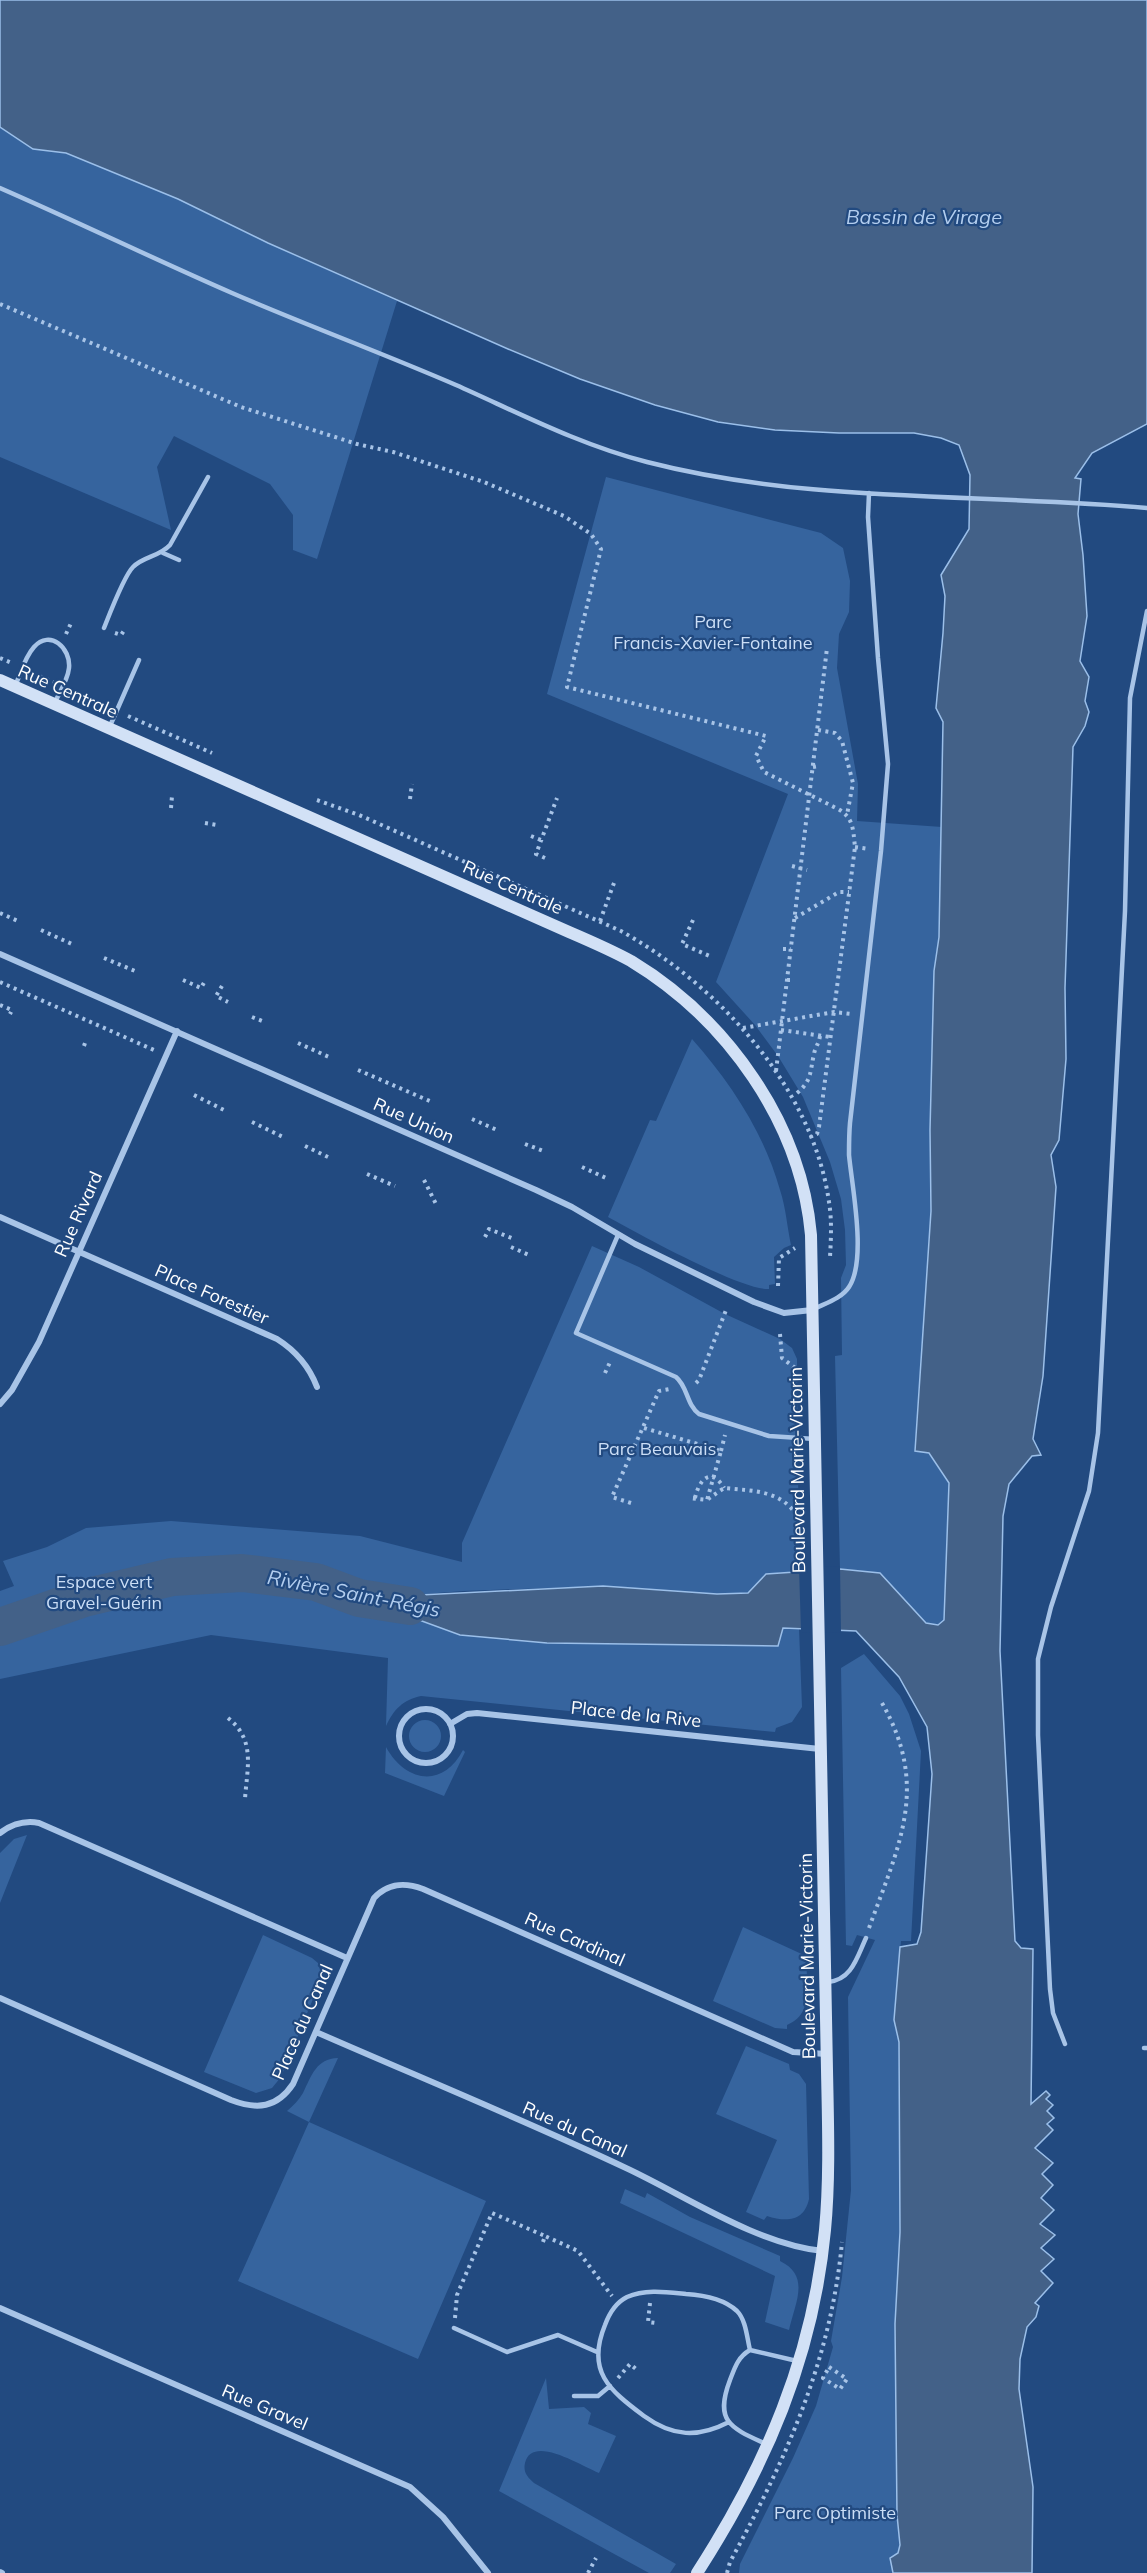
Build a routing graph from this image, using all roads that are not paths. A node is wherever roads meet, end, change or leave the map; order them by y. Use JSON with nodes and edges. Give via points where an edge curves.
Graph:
{"nodes":[{"id":1,"x":0,"y":188,"type":"edge"},
{"id":2,"x":208,"y":477,"type":"dead end"},
{"id":3,"x":869,"y":493,"type":"junction"},
{"id":4,"x":1147,"y":508,"type":"edge"},
{"id":5,"x":163,"y":553,"type":"junction"},
{"id":6,"x":179,"y":560,"type":"dead end"},
{"id":7,"x":1147,"y":610,"type":"edge"},
{"id":8,"x":104,"y":628,"type":"dead end"},
{"id":9,"x":139,"y":660,"type":"dead end"},
{"id":10,"x":0,"y":680,"type":"edge"},
{"id":11,"x":15,"y":687,"type":"junction"},
{"id":12,"x":54,"y":705,"type":"junction"},
{"id":13,"x":109,"y":729,"type":"junction"},
{"id":14,"x":0,"y":954,"type":"edge"},
{"id":15,"x":177,"y":1031,"type":"junction"},
{"id":16,"x":0,"y":1217,"type":"edge"},
{"id":17,"x":618,"y":1235,"type":"junction"},
{"id":18,"x":78,"y":1251,"type":"junction"},
{"id":19,"x":812,"y":1310,"type":"junction"},
{"id":20,"x":317,"y":1387,"type":"dead end"},
{"id":21,"x":0,"y":1404,"type":"edge"},
{"id":22,"x":815,"y":1439,"type":"junction"},
{"id":23,"x":450,"y":1724,"type":"junction"},
{"id":24,"x":821,"y":1749,"type":"junction"},
{"id":25,"x":0,"y":1833,"type":"edge"},
{"id":26,"x":866,"y":1938,"type":"road end"},
{"id":27,"x":347,"y":1958,"type":"junction"},
{"id":28,"x":825,"y":1982,"type":"junction"},
{"id":29,"x":0,"y":1998,"type":"edge"},
{"id":30,"x":316,"y":2032,"type":"junction"},
{"id":31,"x":1065,"y":2044,"type":"dead end"},
{"id":32,"x":827,"y":2055,"type":"junction"},
{"id":33,"x":823,"y":2251,"type":"junction"},
{"id":34,"x":0,"y":2308,"type":"edge"},
{"id":35,"x":454,"y":2328,"type":"road end"},
{"id":36,"x":750,"y":2350,"type":"junction"},
{"id":37,"x":597,"y":2352,"type":"junction"},
{"id":38,"x":800,"y":2362,"type":"junction"},
{"id":39,"x":610,"y":2386,"type":"junction"},
{"id":40,"x":574,"y":2396,"type":"dead end"},
{"id":41,"x":729,"y":2422,"type":"junction"},
{"id":42,"x":768,"y":2445,"type":"junction"},
{"id":43,"x":488,"y":2573,"type":"edge"},
{"id":44,"x":697,"y":2573,"type":"edge"}],
"edges":[{"from":1,"to":3,"type":"lane","via":[[231,293],[590,445],[648,463],[720,477],[785,488]]},
{"from":2,"to":5,"type":"lane"},
{"from":3,"to":4,"type":"lane"},
{"from":3,"to":19,"type":"lane","via":[[888,764],[850,1123],[857,1252],[847,1290]]},
{"from":5,"to":6,"type":"lane"},
{"from":5,"to":8,"type":"lane","via":[[131,568]]},
{"from":7,"to":31,"type":"lane","via":[[1130,698],[1125,911],[1098,1433],[1089,1491],[1050,1607],[1038,1659],[1050,1989],[1053,2013]]},
{"from":9,"to":13,"type":"lane"},
{"from":10,"to":11,"type":"street","name":"Rue Centrale"},
{"from":11,"to":12,"type":"street","name":"Rue Centrale"},
{"from":11,"to":12,"type":"lane","via":[[39,642],[52,640],[61,644],[68,655],[69,672]]},
{"from":12,"to":13,"type":"street","name":"Rue Centrale"},
{"from":13,"to":19,"type":"street","name":"Rue Centrale","via":[[608,950],[644,970],[685,1001],[743,1064],[769,1104],[789,1146],[809,1215]]},
{"from":14,"to":15,"type":"street","name":"Rue Union"},
{"from":15,"to":17,"type":"street","name":"Rue Union","via":[[547,1195]]},
{"from":15,"to":18,"type":"street","name":"Rue Rivard"},
{"from":16,"to":18,"type":"street","name":"Place Forestier"},
{"from":17,"to":19,"type":"street","name":"Rue Union","via":[[754,1302],[784,1313]]},
{"from":17,"to":22,"type":"lane","via":[[576,1333],[676,1377],[699,1414],[769,1436]]},
{"from":18,"to":20,"type":"street","name":"Place Forestier","via":[[277,1339],[300,1357]]},
{"from":18,"to":21,"type":"street","name":"Rue Rivard","via":[[39,1342],[17,1383]]},
{"from":19,"to":22,"type":"street","name":"Boulevard Marie-Victorin"},
{"from":22,"to":24,"type":"street","name":"Boulevard Marie-Victorin"},
{"from":23,"to":23,"type":"street","via":[[438,1711],[420,1709],[400,1726],[399,1744],[410,1758],[427,1764],[436,1762],[453,1742]]},
{"from":23,"to":24,"type":"street","name":"Place de la Rive","via":[[466,1714],[477,1713]]},
{"from":24,"to":28,"type":"street","name":"Boulevard Marie-Victorin"},
{"from":25,"to":27,"type":"street","name":"Place du Canal","via":[[23,1822],[47,1826]]},
{"from":26,"to":28,"type":"lane","via":[[845,1977]]},
{"from":27,"to":30,"type":"street","name":"Place du Canal"},
{"from":27,"to":32,"type":"street","name":"Rue Cardinal","via":[[374,1898],[389,1886],[411,1885],[793,2052]]},
{"from":28,"to":32,"type":"street","name":"Boulevard Marie-Victorin"},
{"from":29,"to":30,"type":"street","name":"Place du Canal","via":[[231,2100],[258,2107],[278,2101],[286,2093]]},
{"from":30,"to":33,"type":"street","name":"Rue du Canal","via":[[603,2157],[733,2221],[792,2246]]},
{"from":32,"to":33,"type":"street","name":"Boulevard Marie-Victorin","via":[[828,2180]]},
{"from":33,"to":38,"type":"street","name":"Boulevard Marie-Victorin"},
{"from":34,"to":43,"type":"street","name":"Rue Gravel","via":[[410,2487],[443,2517]]},
{"from":35,"to":37,"type":"lane","via":[[507,2352],[558,2335]]},
{"from":36,"to":37,"type":"lane","via":[[743,2322],[737,2312],[721,2301],[701,2295],[653,2291],[617,2303],[609,2314]]},
{"from":36,"to":38,"type":"lane"},
{"from":36,"to":41,"type":"lane","via":[[737,2361],[725,2393],[723,2407]]},
{"from":37,"to":39,"type":"lane","via":[[598,2366]]},
{"from":38,"to":42,"type":"street","name":"Boulevard Marie-Victorin"},
{"from":39,"to":40,"type":"lane","via":[[598,2396]]},
{"from":39,"to":41,"type":"lane","via":[[648,2419],[682,2433],[712,2431]]},
{"from":41,"to":42,"type":"lane"},
{"from":42,"to":44,"type":"street","name":"Boulevard Marie-Victorin"}]}
